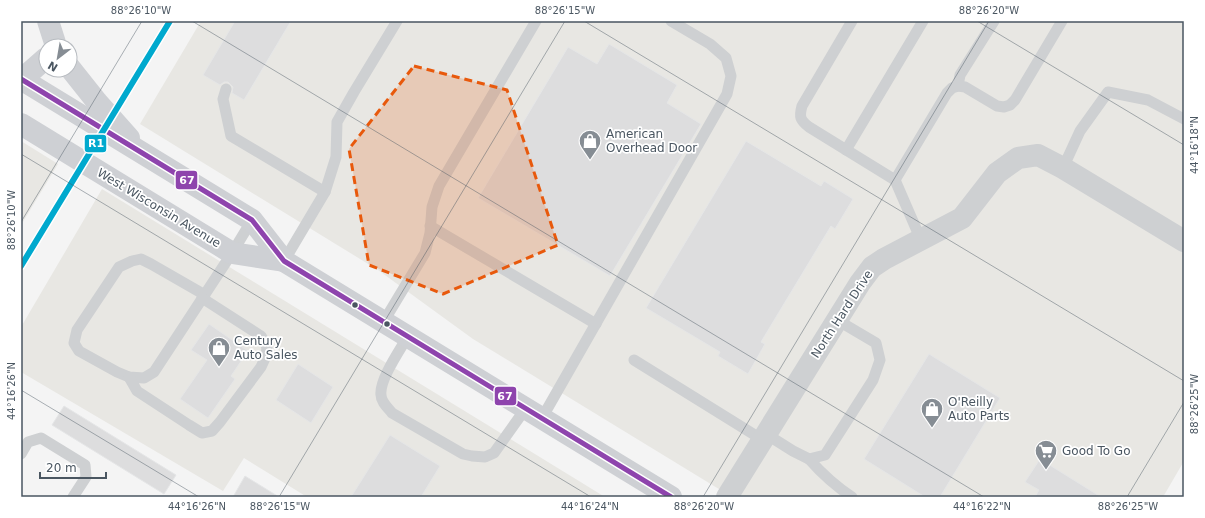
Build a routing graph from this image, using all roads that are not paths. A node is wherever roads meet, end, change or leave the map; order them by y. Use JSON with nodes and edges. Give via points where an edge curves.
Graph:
{"nodes":[{"id":1,"x":397,"y":21,"type":"edge"},
{"id":2,"x":536,"y":21,"type":"edge"},
{"id":3,"x":671,"y":21,"type":"edge"},
{"id":4,"x":852,"y":21,"type":"edge"},
{"id":5,"x":923,"y":21,"type":"edge"},
{"id":6,"x":994,"y":21,"type":"edge"},
{"id":7,"x":1062,"y":21,"type":"edge"},
{"id":8,"x":38,"y":65,"type":"edge"},
{"id":9,"x":21,"y":74,"type":"edge"},
{"id":10,"x":78,"y":78,"type":"edge"},
{"id":11,"x":21,"y":80,"type":"edge"},
{"id":12,"x":958,"y":86,"type":"junction"},
{"id":13,"x":226,"y":89,"type":"dead end"},
{"id":14,"x":1184,"y":119,"type":"edge"},
{"id":15,"x":21,"y":124,"type":"edge"},
{"id":16,"x":846,"y":150,"type":"junction"},
{"id":17,"x":141,"y":152,"type":"junction"},
{"id":18,"x":1063,"y":168,"type":"junction"},
{"id":19,"x":895,"y":180,"type":"junction"},
{"id":20,"x":325,"y":192,"type":"junction"},
{"id":21,"x":252,"y":220,"type":"junction"},
{"id":22,"x":430,"y":226,"type":"junction"},
{"id":23,"x":921,"y":240,"type":"junction"},
{"id":24,"x":1184,"y":241,"type":"edge"},
{"id":25,"x":232,"y":253,"type":"junction"},
{"id":26,"x":284,"y":261,"type":"junction"},
{"id":27,"x":204,"y":297,"type":"junction"},
{"id":28,"x":837,"y":320,"type":"junction"},
{"id":29,"x":384,"y":321,"type":"junction"},
{"id":30,"x":596,"y":324,"type":"junction"},
{"id":31,"x":408,"y":336,"type":"junction"},
{"id":32,"x":634,"y":360,"type":"dead end"},
{"id":33,"x":130,"y":377,"type":"junction"},
{"id":34,"x":534,"y":413,"type":"junction"},
{"id":35,"x":765,"y":437,"type":"junction"},
{"id":36,"x":21,"y":454,"type":"edge"},
{"id":37,"x":809,"y":459,"type":"junction"},
{"id":38,"x":74,"y":497,"type":"edge"},
{"id":39,"x":671,"y":497,"type":"edge"},
{"id":40,"x":727,"y":497,"type":"edge"},
{"id":41,"x":852,"y":497,"type":"edge"}],
"edges":[{"from":1,"to":20,"type":"lane","via":[[337,122],[336,157]]},
{"from":2,"to":22,"type":"lane","via":[[439,186],[432,207]]},
{"from":3,"to":30,"type":"lane","via":[[710,44],[726,58],[731,76],[727,94]]},
{"from":4,"to":16,"type":"lane","via":[[800,113],[802,122]]},
{"from":5,"to":16,"type":"lane"},
{"from":6,"to":12,"type":"lane","via":[[960,75]]},
{"from":7,"to":12,"type":"lane","via":[[1010,105],[997,106],[965,87]]},
{"from":8,"to":11,"type":"main road"},
{"from":9,"to":11,"type":"main road"},
{"from":10,"to":17,"type":"main road"},
{"from":11,"to":17,"type":"main road","name":"West Wisconsin Avenue"},
{"from":12,"to":19,"type":"lane","via":[[947,93]]},
{"from":13,"to":20,"type":"lane","via":[[223,99],[231,136]]},
{"from":14,"to":18,"type":"lane","via":[[1148,100],[1108,92],[1080,131]]},
{"from":15,"to":25,"type":"main road","name":"West Wisconsin Avenue"},
{"from":16,"to":19,"type":"lane"},
{"from":17,"to":21,"type":"main road","name":"West Wisconsin Avenue"},
{"from":18,"to":23,"type":"street","name":"North Hard Drive","via":[[1038,155],[1018,158],[997,173],[962,218]]},
{"from":18,"to":24,"type":"street","name":"North Hard Drive"},
{"from":19,"to":23,"type":"lane"},
{"from":20,"to":26,"type":"lane"},
{"from":21,"to":25,"type":"lane"},
{"from":21,"to":26,"type":"main road","name":"West Wisconsin Avenue"},
{"from":22,"to":29,"type":"lane","via":[[425,253]]},
{"from":22,"to":30,"type":"lane"},
{"from":23,"to":28,"type":"street","name":"North Hard Drive","via":[[872,267]]},
{"from":25,"to":26,"type":"main road","name":"West Wisconsin Avenue"},
{"from":25,"to":27,"type":"lane"},
{"from":26,"to":29,"type":"main road","name":"West Wisconsin Avenue"},
{"from":27,"to":33,"type":"lane","via":[[154,372],[144,378]]},
{"from":27,"to":33,"type":"lane","via":[[141,259],[119,267],[77,330],[74,343],[79,351]]},
{"from":27,"to":33,"type":"lane","via":[[261,336],[267,347],[261,367],[220,422],[212,430],[202,433],[137,391]]},
{"from":28,"to":35,"type":"street","name":"North Hard Drive"},
{"from":28,"to":37,"type":"lane","via":[[876,343],[880,360],[873,380],[826,455]]},
{"from":29,"to":31,"type":"main road","name":"West Wisconsin Avenue"},
{"from":30,"to":34,"type":"lane"},
{"from":31,"to":34,"type":"main road","name":"West Wisconsin Avenue"},
{"from":31,"to":34,"type":"lane","via":[[382,384],[380,396],[392,413],[463,454],[485,457],[494,453]]},
{"from":32,"to":35,"type":"lane"},
{"from":34,"to":39,"type":"main road","name":"West Wisconsin Avenue"},
{"from":35,"to":37,"type":"lane"},
{"from":35,"to":40,"type":"street","name":"North Hard Drive"},
{"from":36,"to":38,"type":"lane","via":[[28,442],[41,438],[85,465],[86,478]]},
{"from":37,"to":41,"type":"lane","via":[[836,487]]}]}
